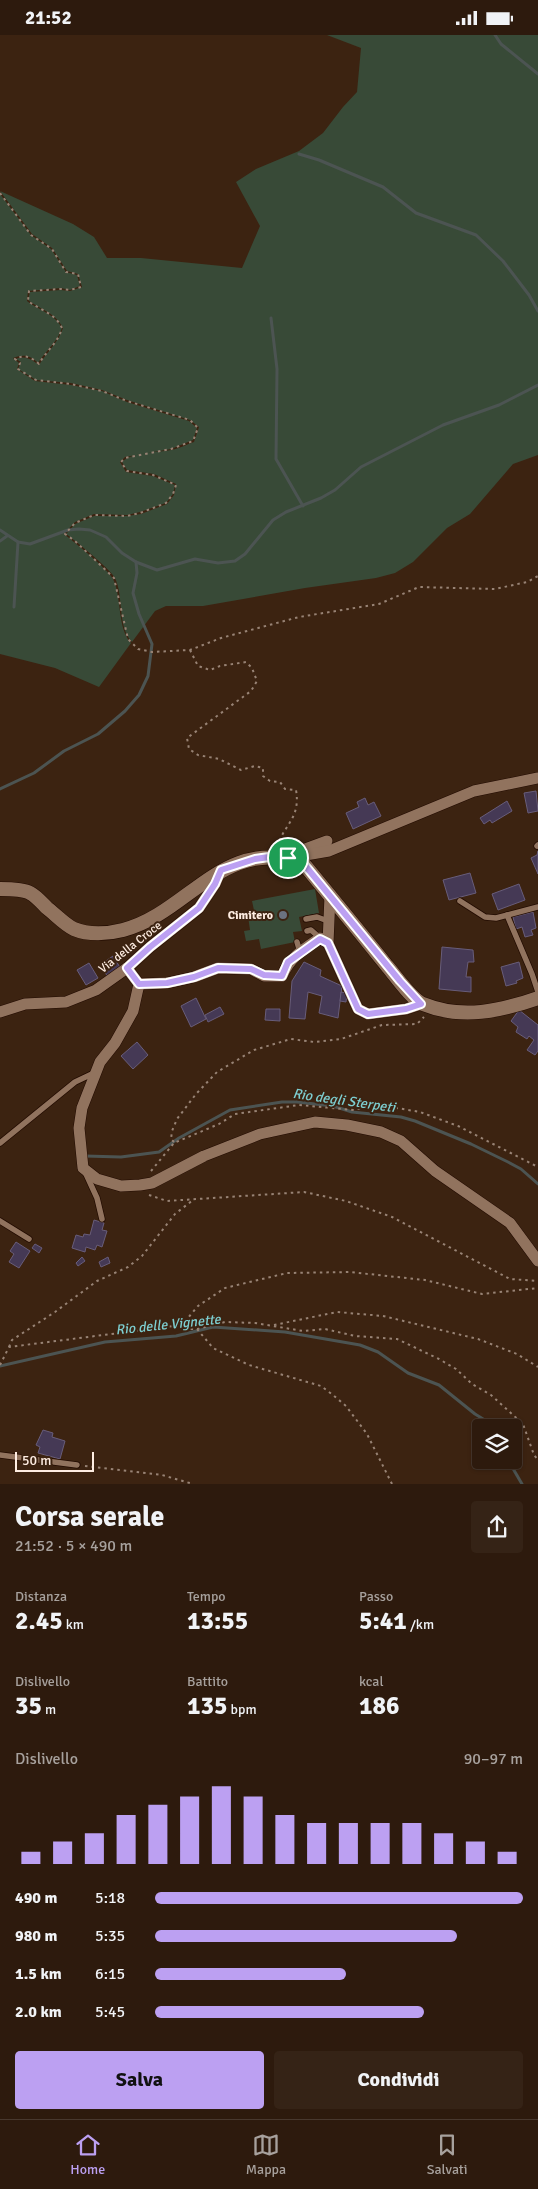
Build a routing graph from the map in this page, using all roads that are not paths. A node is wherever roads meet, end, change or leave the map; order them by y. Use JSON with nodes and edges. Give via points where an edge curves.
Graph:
{"nodes":[{"id":1,"x":538,"y":778,"type":"edge"},
{"id":2,"x":326,"y":841,"type":"dead end"},
{"id":3,"x":288,"y":858,"type":"junction"},
{"id":4,"x":221,"y":870,"type":"junction"},
{"id":5,"x":0,"y":889,"type":"edge"},
{"id":6,"x":330,"y":896,"type":"junction"},
{"id":7,"x":460,"y":901,"type":"dead end"},
{"id":8,"x":538,"y":907,"type":"edge"},
{"id":9,"x":507,"y":915,"type":"junction"},
{"id":10,"x":306,"y":919,"type":"dead end"},
{"id":11,"x":328,"y":921,"type":"junction"},
{"id":12,"x":307,"y":931,"type":"dead end"},
{"id":13,"x":324,"y":941,"type":"junction"},
{"id":14,"x":127,"y":968,"type":"junction"},
{"id":15,"x":139,"y":984,"type":"junction"},
{"id":16,"x":538,"y":992,"type":"edge"},
{"id":17,"x":538,"y":998,"type":"edge"},
{"id":18,"x":425,"y":1005,"type":"junction"},
{"id":19,"x":0,"y":1012,"type":"edge"},
{"id":20,"x":96,"y":1073,"type":"junction"},
{"id":21,"x":0,"y":1143,"type":"edge"},
{"id":22,"x":83,"y":1167,"type":"junction"},
{"id":23,"x":102,"y":1219,"type":"dead end"},
{"id":24,"x":0,"y":1221,"type":"edge"},
{"id":25,"x":29,"y":1239,"type":"dead end"},
{"id":26,"x":538,"y":1261,"type":"edge"},
{"id":27,"x":0,"y":1455,"type":"edge"},
{"id":28,"x":77,"y":1465,"type":"road end"}],
"edges":[{"from":1,"to":3,"type":"street","via":[[474,791],[329,851]]},
{"from":2,"to":3,"type":"street"},
{"from":3,"to":4,"type":"street","via":[[255,859]]},
{"from":3,"to":6,"type":"street","via":[[303,863]]},
{"from":4,"to":5,"type":"street","via":[[150,920],[122,931],[97,933],[73,929],[29,892]]},
{"from":4,"to":14,"type":"street","name":"Via della Croce","via":[[199,908]]},
{"from":6,"to":11,"type":"street"},
{"from":6,"to":18,"type":"street","via":[[400,981]]},
{"from":7,"to":9,"type":"lane","via":[[485,917]]},
{"from":8,"to":9,"type":"lane"},
{"from":9,"to":16,"type":"lane"},
{"from":10,"to":11,"type":"lane","via":[[318,917]]},
{"from":11,"to":13,"type":"street"},
{"from":12,"to":13,"type":"lane","via":[[311,930]]},
{"from":13,"to":15,"type":"street","via":[[298,947],[282,976],[264,975],[251,969],[218,968],[167,983]]},
{"from":13,"to":18,"type":"street","via":[[358,1009],[368,1014]]},
{"from":14,"to":15,"type":"street"},
{"from":14,"to":19,"type":"street","name":"Via della Croce","via":[[96,990],[66,1002],[25,1004]]},
{"from":15,"to":20,"type":"street","via":[[133,1011],[115,1043],[100,1061]]},
{"from":17,"to":18,"type":"street","via":[[484,1013],[456,1012]]},
{"from":20,"to":21,"type":"lane","via":[[75,1082]]},
{"from":20,"to":22,"type":"street","via":[[82,1108],[79,1128]]},
{"from":22,"to":23,"type":"lane","via":[[97,1198]]},
{"from":22,"to":26,"type":"street","via":[[96,1179],[121,1186],[140,1185],[152,1183],[204,1156],[269,1132],[314,1122],[381,1131],[401,1141],[435,1171],[510,1223]]},
{"from":24,"to":25,"type":"lane"},
{"from":27,"to":28,"type":"lane"}]}
